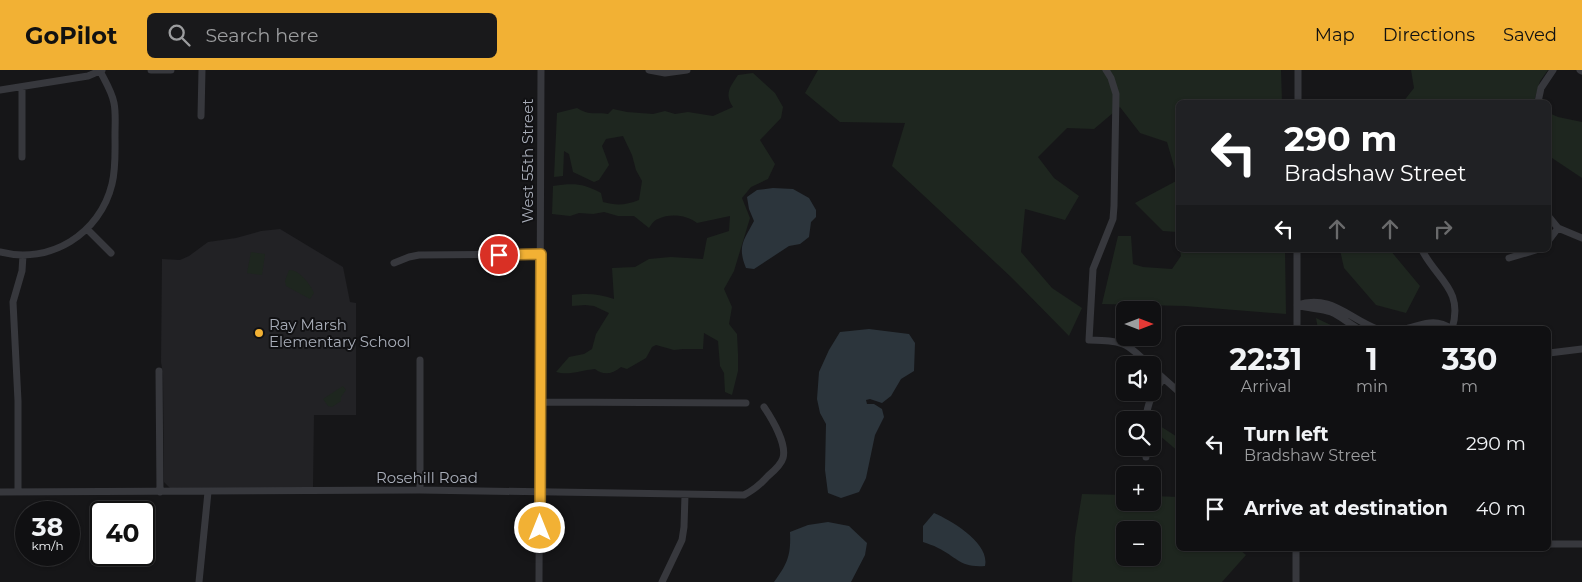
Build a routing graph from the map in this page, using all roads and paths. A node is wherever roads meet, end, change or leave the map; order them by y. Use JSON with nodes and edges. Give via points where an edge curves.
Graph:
{"nodes":[{"id":1,"x":151,"y":70,"type":"edge"},
{"id":2,"x":171,"y":70,"type":"edge"},
{"id":3,"x":202,"y":70,"type":"edge"},
{"id":4,"x":541,"y":70,"type":"edge"},
{"id":5,"x":649,"y":70,"type":"edge"},
{"id":6,"x":687,"y":70,"type":"edge"},
{"id":7,"x":1106,"y":70,"type":"edge"},
{"id":8,"x":1298,"y":70,"type":"edge"},
{"id":9,"x":1553,"y":70,"type":"edge"},
{"id":10,"x":101,"y":71,"type":"edge"},
{"id":11,"x":22,"y":87,"type":"junction"},
{"id":12,"x":0,"y":90,"type":"edge"},
{"id":13,"x":1298,"y":100,"type":"edge"},
{"id":14,"x":1538,"y":100,"type":"edge"},
{"id":15,"x":201,"y":116,"type":"dead end"},
{"id":16,"x":22,"y":157,"type":"dead end"},
{"id":17,"x":1551,"y":219,"type":"edge"},
{"id":18,"x":1558,"y":228,"type":"junction"},
{"id":19,"x":87,"y":229,"type":"junction"},
{"id":20,"x":1551,"y":237,"type":"edge"},
{"id":21,"x":1582,"y":238,"type":"edge"},
{"id":22,"x":0,"y":252,"type":"edge"},
{"id":23,"x":1297,"y":252,"type":"edge"},
{"id":24,"x":1423,"y":252,"type":"edge"},
{"id":25,"x":1529,"y":252,"type":"edge"},
{"id":26,"x":111,"y":253,"type":"dead end"},
{"id":27,"x":541,"y":254,"type":"junction"},
{"id":28,"x":23,"y":255,"type":"junction"},
{"id":29,"x":1509,"y":258,"type":"dead end"},
{"id":30,"x":394,"y":263,"type":"dead end"},
{"id":31,"x":1297,"y":304,"type":"junction"},
{"id":32,"x":1297,"y":326,"type":"edge"},
{"id":33,"x":1353,"y":326,"type":"edge"},
{"id":34,"x":1367,"y":326,"type":"edge"},
{"id":35,"x":1416,"y":326,"type":"edge"},
{"id":36,"x":1448,"y":326,"type":"edge"},
{"id":37,"x":1453,"y":326,"type":"edge"},
{"id":38,"x":1582,"y":349,"type":"edge"},
{"id":39,"x":1551,"y":353,"type":"edge"},
{"id":40,"x":1140,"y":356,"type":"edge"},
{"id":41,"x":420,"y":360,"type":"dead end"},
{"id":42,"x":159,"y":371,"type":"dead end"},
{"id":43,"x":1163,"y":379,"type":"joint"},
{"id":44,"x":1176,"y":390,"type":"edge"},
{"id":45,"x":540,"y":402,"type":"junction"},
{"id":46,"x":746,"y":403,"type":"dead end"},
{"id":47,"x":764,"y":407,"type":"dead end"},
{"id":48,"x":1147,"y":411,"type":"edge"},
{"id":49,"x":420,"y":490,"type":"junction"},
{"id":50,"x":0,"y":492,"type":"edge"},
{"id":51,"x":18,"y":492,"type":"junction"},
{"id":52,"x":160,"y":492,"type":"junction"},
{"id":53,"x":208,"y":492,"type":"junction"},
{"id":54,"x":540,"y":492,"type":"junction"},
{"id":55,"x":685,"y":495,"type":"junction"},
{"id":56,"x":1551,"y":544,"type":"edge"},
{"id":57,"x":1582,"y":544,"type":"edge"},
{"id":58,"x":1296,"y":551,"type":"edge"},
{"id":59,"x":199,"y":582,"type":"edge"},
{"id":60,"x":540,"y":582,"type":"edge"},
{"id":61,"x":662,"y":582,"type":"edge"},
{"id":62,"x":1296,"y":582,"type":"edge"}],
"edges":[{"from":1,"to":2,"type":"street"},
{"from":3,"to":15,"type":"street"},
{"from":4,"to":27,"type":"street","name":"West 55th Street"},
{"from":5,"to":6,"type":"street","via":[[665,73]]},
{"from":7,"to":40,"type":"street","via":[[1116,94],[1114,206],[1093,269],[1089,340],[1123,343]]},
{"from":8,"to":13,"type":"street"},
{"from":9,"to":14,"type":"street","via":[[1541,88]]},
{"from":10,"to":11,"type":"street"},
{"from":10,"to":19,"type":"street","via":[[114,103],[115,167],[108,198]]},
{"from":11,"to":12,"type":"street"},
{"from":11,"to":16,"type":"street"},
{"from":17,"to":18,"type":"street"},
{"from":18,"to":20,"type":"street"},
{"from":18,"to":21,"type":"street"},
{"from":19,"to":26,"type":"street"},
{"from":19,"to":28,"type":"street","via":[[62,247]]},
{"from":22,"to":28,"type":"street"},
{"from":23,"to":31,"type":"street"},
{"from":24,"to":37,"type":"street","via":[[1452,291],[1456,304]]},
{"from":25,"to":29,"type":"street"},
{"from":27,"to":30,"type":"street","via":[[420,255]]},
{"from":27,"to":45,"type":"street","name":"West 55th Street"},
{"from":28,"to":51,"type":"street","via":[[13,302]]},
{"from":31,"to":32,"type":"street"},
{"from":31,"to":33,"type":"street","via":[[1307,309],[1332,312]]},
{"from":31,"to":34,"type":"street","via":[[1328,303]]},
{"from":35,"to":36,"type":"street","via":[[1442,322]]},
{"from":38,"to":39,"type":"street"},
{"from":41,"to":49,"type":"street"},
{"from":42,"to":52,"type":"street"},
{"from":43,"to":44,"type":"street"},
{"from":43,"to":48,"type":"street","via":[[1151,395]]},
{"from":45,"to":46,"type":"street"},
{"from":45,"to":54,"type":"street","name":"West 55th Street"},
{"from":47,"to":55,"type":"street","name":"Rosehill Road","via":[[784,451],[780,464],[756,489],[744,495]]},
{"from":49,"to":53,"type":"street","name":"Rosehill Road"},
{"from":49,"to":54,"type":"street","name":"Rosehill Road"},
{"from":50,"to":51,"type":"street","name":"Rosehill Road"},
{"from":51,"to":52,"type":"street","name":"Rosehill Road"},
{"from":52,"to":53,"type":"street","name":"Rosehill Road"},
{"from":53,"to":59,"type":"street"},
{"from":54,"to":55,"type":"street","name":"Rosehill Road"},
{"from":54,"to":60,"type":"street","name":"West 55th Street"},
{"from":55,"to":61,"type":"street","via":[[685,523],[680,546]]},
{"from":56,"to":57,"type":"street"},
{"from":58,"to":62,"type":"street"}]}
